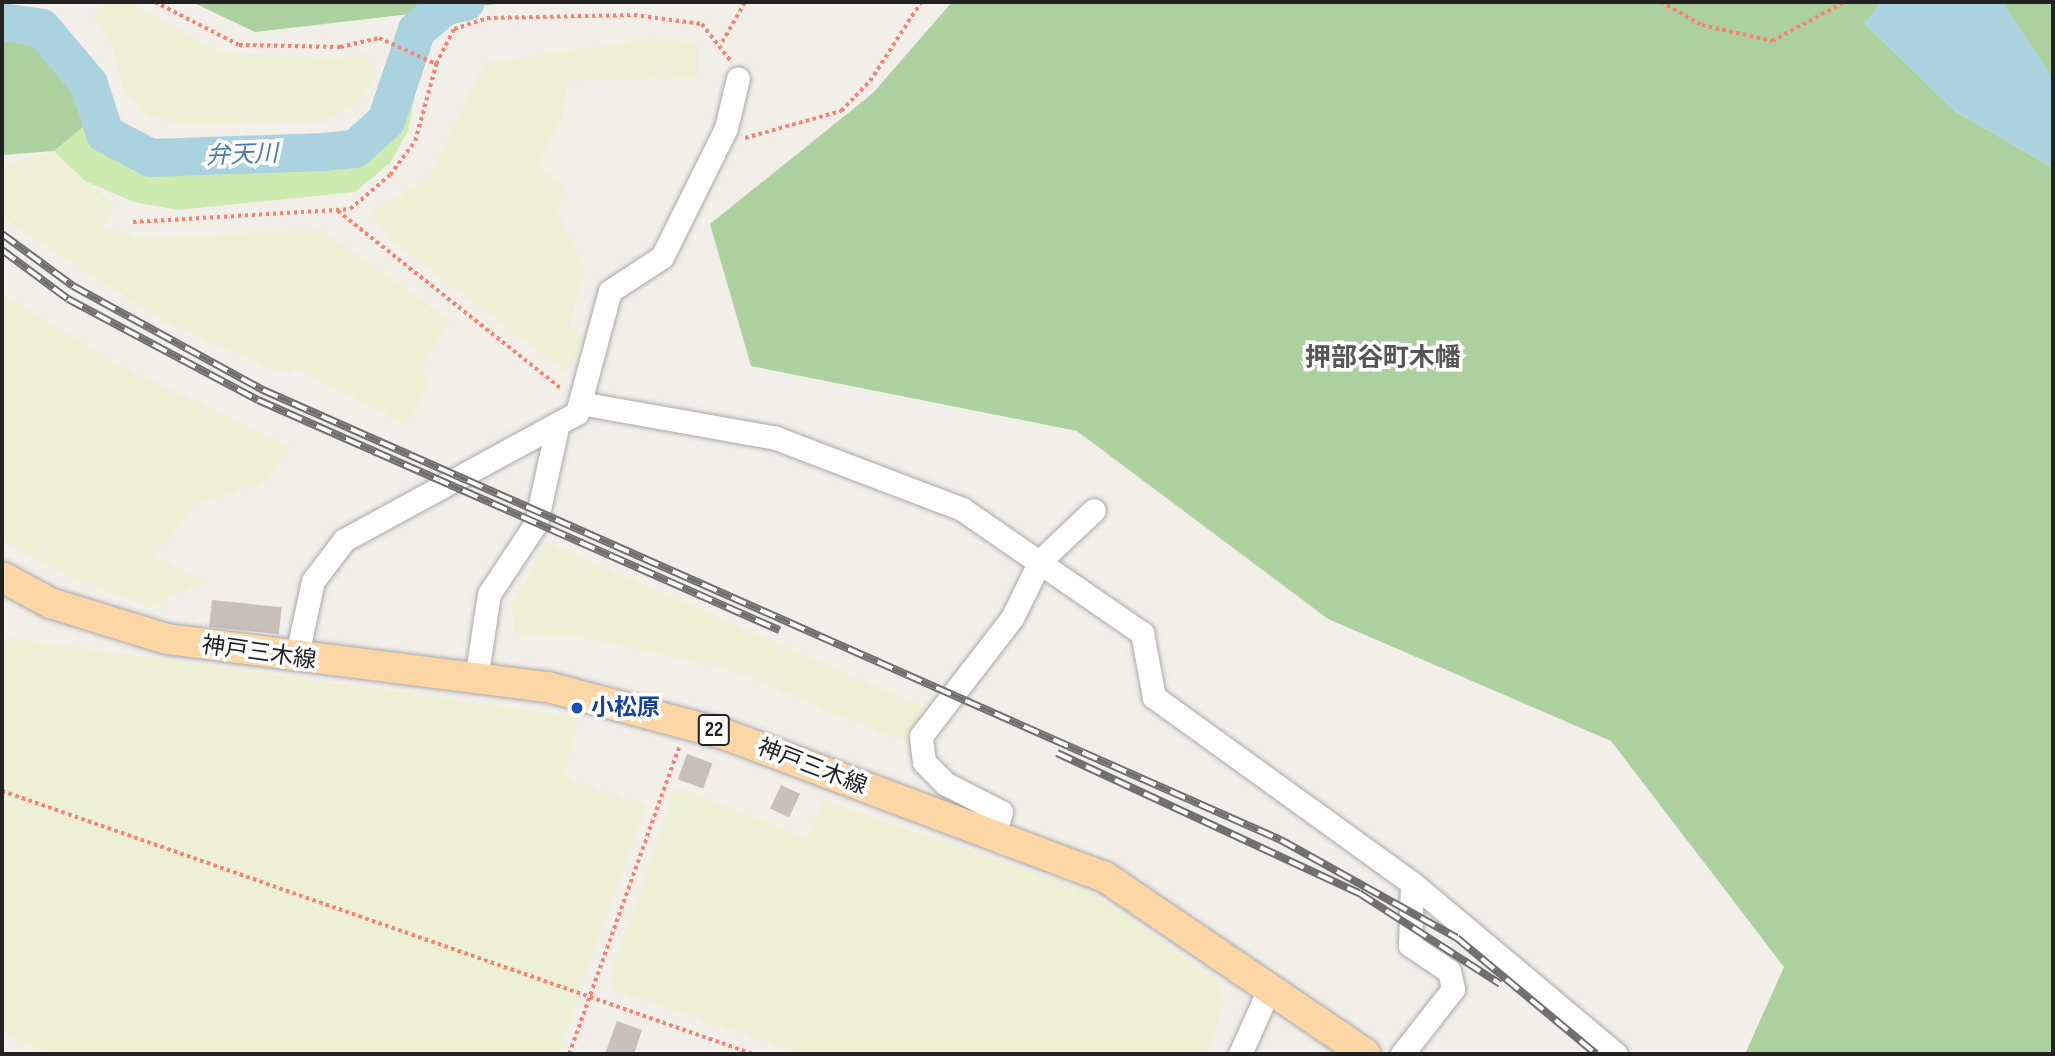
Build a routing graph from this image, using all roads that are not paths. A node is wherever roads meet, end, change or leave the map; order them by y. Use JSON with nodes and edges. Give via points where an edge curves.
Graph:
{"nodes":[{"id":1,"x":738,"y":78,"type":"road end"},
{"id":2,"x":580,"y":403,"type":"junction"},
{"id":3,"x":558,"y":423,"type":"junction"},
{"id":4,"x":1094,"y":510,"type":"dead end"},
{"id":5,"x":1040,"y":561,"type":"junction"},
{"id":6,"x":2,"y":577,"type":"edge"},
{"id":7,"x":296,"y":659,"type":"junction"},
{"id":8,"x":476,"y":679,"type":"junction"},
{"id":9,"x":994,"y":835,"type":"junction"},
{"id":10,"x":1412,"y":883,"type":"junction"},
{"id":11,"x":1269,"y":989,"type":"junction"},
{"id":12,"x":1240,"y":1054,"type":"edge"},
{"id":13,"x":1365,"y":1054,"type":"edge"},
{"id":14,"x":1402,"y":1054,"type":"edge"},
{"id":15,"x":1616,"y":1054,"type":"edge"}],
"edges":[{"from":1,"to":2,"type":"street","via":[[719,143],[663,257],[610,291]]},
{"from":2,"to":3,"type":"street","via":[[577,413]]},
{"from":2,"to":5,"type":"street","via":[[776,438],[962,509]]},
{"from":3,"to":7,"type":"street","via":[[344,540],[313,581]]},
{"from":3,"to":8,"type":"street","via":[[536,523],[489,594]]},
{"from":4,"to":5,"type":"street"},
{"from":5,"to":9,"type":"street","via":[[1012,618],[921,736],[924,762],[946,784],[1001,812]]},
{"from":5,"to":10,"type":"street","via":[[1142,633],[1154,697]]},
{"from":6,"to":7,"type":"main road","name":"神戸三木線","number":"22","via":[[50,603],[167,639]]},
{"from":7,"to":8,"type":"main road","name":"神戸三木線","number":"22"},
{"from":8,"to":9,"type":"main road","name":"神戸三木線","number":"22","via":[[548,687],[688,721]]},
{"from":9,"to":11,"type":"main road","name":"神戸三木線","number":"22","via":[[1105,877]]},
{"from":10,"to":14,"type":"street","via":[[1410,945],[1449,971],[1453,989]]},
{"from":10,"to":15,"type":"street"},
{"from":11,"to":12,"type":"street"},
{"from":11,"to":13,"type":"main road","name":"神戸三木線","number":"22"}]}
